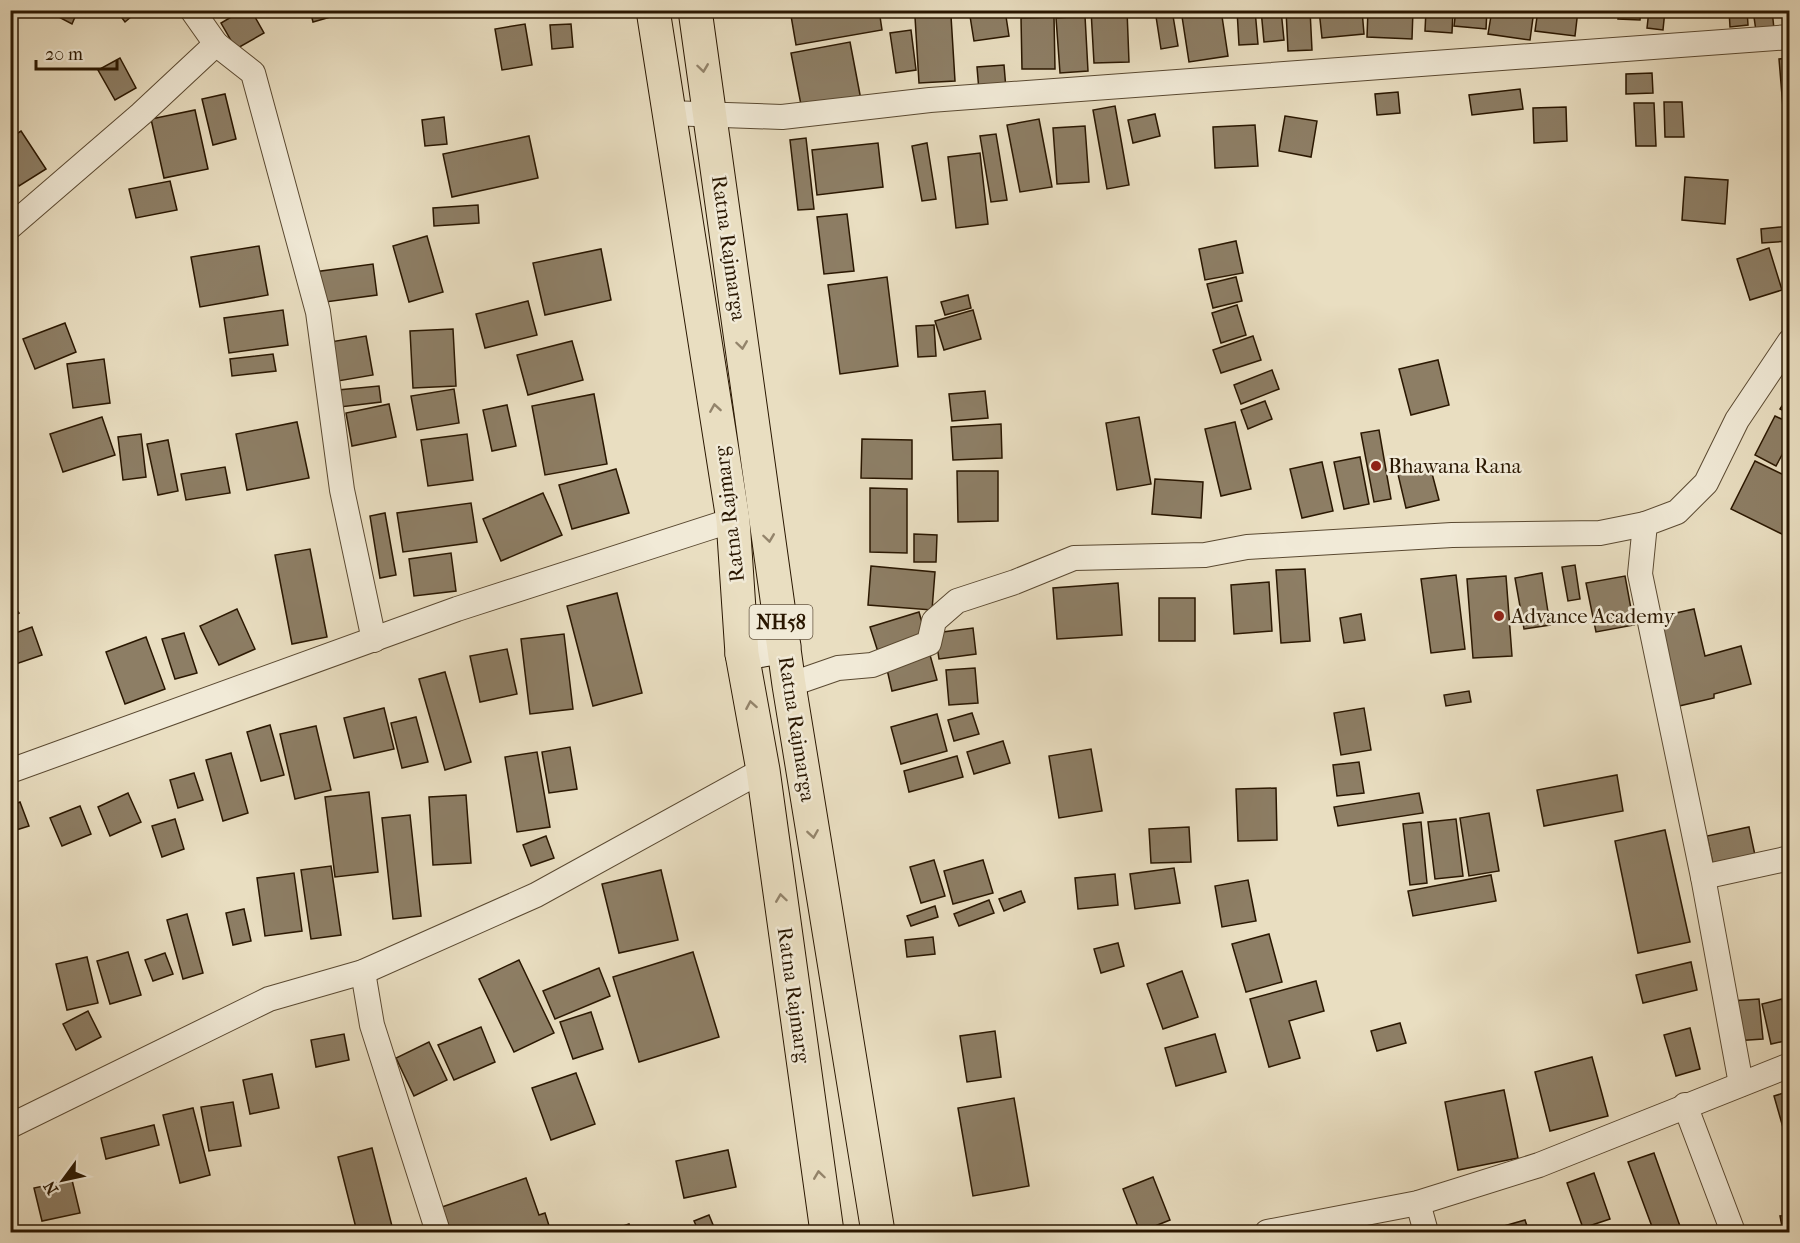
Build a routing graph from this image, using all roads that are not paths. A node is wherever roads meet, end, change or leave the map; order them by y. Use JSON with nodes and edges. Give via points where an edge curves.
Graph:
{"nodes":[{"id":1,"x":192,"y":10,"type":"edge"},
{"id":2,"x":652,"y":10,"type":"edge"},
{"id":3,"x":695,"y":10,"type":"edge"},
{"id":4,"x":1790,"y":37,"type":"edge"},
{"id":5,"x":216,"y":45,"type":"junction"},
{"id":6,"x":668,"y":113,"type":"junction"},
{"id":7,"x":710,"y":113,"type":"junction"},
{"id":8,"x":10,"y":227,"type":"edge"},
{"id":9,"x":1790,"y":341,"type":"edge"},
{"id":10,"x":734,"y":520,"type":"junction"},
{"id":11,"x":1645,"y":524,"type":"junction"},
{"id":12,"x":374,"y":640,"type":"junction"},
{"id":13,"x":784,"y":646,"type":"junction"},
{"id":14,"x":742,"y":654,"type":"junction"},
{"id":15,"x":789,"y":685,"type":"junction"},
{"id":16,"x":763,"y":770,"type":"junction"},
{"id":17,"x":10,"y":771,"type":"edge"},
{"id":18,"x":1790,"y":858,"type":"edge"},
{"id":19,"x":1703,"y":877,"type":"junction"},
{"id":20,"x":363,"y":972,"type":"junction"},
{"id":21,"x":1790,"y":1065,"type":"edge"},
{"id":22,"x":1741,"y":1084,"type":"junction"},
{"id":23,"x":1685,"y":1105,"type":"junction"},
{"id":24,"x":10,"y":1126,"type":"edge"},
{"id":25,"x":1418,"y":1203,"type":"junction"},
{"id":26,"x":438,"y":1233,"type":"edge"},
{"id":27,"x":827,"y":1233,"type":"edge"},
{"id":28,"x":878,"y":1233,"type":"edge"},
{"id":29,"x":1267,"y":1233,"type":"edge"},
{"id":30,"x":1426,"y":1233,"type":"edge"},
{"id":31,"x":1733,"y":1233,"type":"edge"}],
"edges":[{"from":1,"to":5,"type":"street"},
{"from":2,"to":6,"type":"main road","name":"Ratna Rajmarg","number":"NH58"},
{"from":3,"to":7,"type":"main road","name":"Ratna Rajmarga","number":"NH58","one_way":true},
{"from":4,"to":7,"type":"street","via":[[930,100],[782,117]]},
{"from":5,"to":8,"type":"street"},
{"from":5,"to":12,"type":"street","via":[[253,73],[315,301],[342,490]]},
{"from":6,"to":7,"type":"street"},
{"from":10,"to":6,"type":"main road","name":"Ratna Rajmarg","number":"NH58","one_way":true},
{"from":7,"to":13,"type":"main road","name":"Ratna Rajmarga","number":"NH58","one_way":true},
{"from":9,"to":11,"type":"street","via":[[1737,420],[1706,483],[1677,512]]},
{"from":10,"to":12,"type":"street","via":[[457,609]]},
{"from":10,"to":14,"type":"main road","name":"Ratna Rajmarg","number":"NH58"},
{"from":11,"to":15,"type":"street","via":[[1600,533],[1452,535],[1247,547],[1205,555],[1074,558],[957,601],[934,621],[929,643],[872,666],[838,668]]},
{"from":11,"to":19,"type":"street","via":[[1640,574]]},
{"from":12,"to":17,"type":"street"},
{"from":13,"to":14,"type":"main road"},
{"from":13,"to":15,"type":"main road","name":"Ratna Rajmarga","number":"NH58"},
{"from":16,"to":14,"type":"main road","name":"Ratna Rajmarg","number":"NH58","one_way":true},
{"from":15,"to":28,"type":"main road","name":"Ratna Rajmarga","number":"NH58","one_way":true},
{"from":16,"to":20,"type":"street","via":[[536,895]]},
{"from":27,"to":16,"type":"main road","name":"Ratna Rajmarg","number":"NH58","one_way":true},
{"from":18,"to":19,"type":"street"},
{"from":19,"to":22,"type":"street"},
{"from":20,"to":24,"type":"street","via":[[269,999]]},
{"from":20,"to":26,"type":"street","via":[[372,1025]]},
{"from":21,"to":22,"type":"street"},
{"from":22,"to":23,"type":"street"},
{"from":23,"to":25,"type":"street","via":[[1539,1165]]},
{"from":23,"to":31,"type":"street"},
{"from":25,"to":29,"type":"street"},
{"from":25,"to":30,"type":"street"}]}
